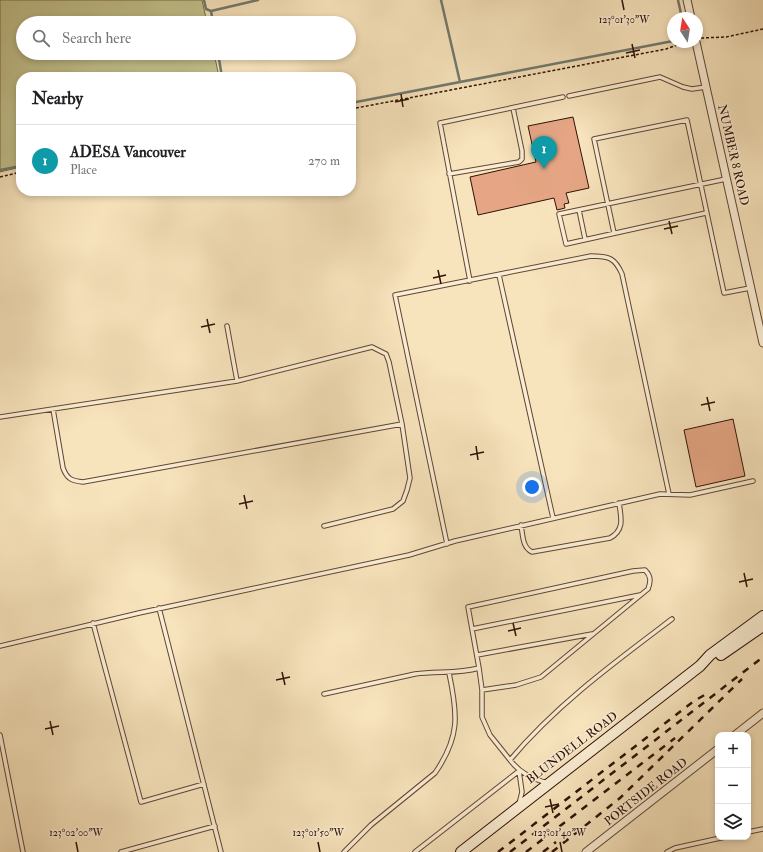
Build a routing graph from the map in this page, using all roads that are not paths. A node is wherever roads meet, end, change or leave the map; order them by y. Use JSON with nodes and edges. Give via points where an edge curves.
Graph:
{"nodes":[{"id":1,"x":687,"y":0,"type":"edge"},
{"id":2,"x":690,"y":12,"type":"edge"},
{"id":3,"x":697,"y":48,"type":"edge"},
{"id":4,"x":706,"y":88,"type":"junction"},
{"id":5,"x":570,"y":96,"type":"dead end"},
{"id":6,"x":563,"y":97,"type":"dead end"},
{"id":7,"x":513,"y":108,"type":"junction"},
{"id":8,"x":449,"y":174,"type":"junction"},
{"id":9,"x":728,"y":179,"type":"junction"},
{"id":10,"x":700,"y":185,"type":"junction"},
{"id":11,"x":608,"y":204,"type":"junction"},
{"id":12,"x":579,"y":210,"type":"junction"},
{"id":13,"x":706,"y":213,"type":"junction"},
{"id":14,"x":614,"y":233,"type":"junction"},
{"id":15,"x":585,"y":240,"type":"junction"},
{"id":16,"x":499,"y":275,"type":"junction"},
{"id":17,"x":470,"y":281,"type":"junction"},
{"id":18,"x":751,"y":288,"type":"junction"},
{"id":19,"x":227,"y":326,"type":"dead end"},
{"id":20,"x":763,"y":343,"type":"edge"},
{"id":21,"x":237,"y":381,"type":"junction"},
{"id":22,"x":54,"y":409,"type":"junction"},
{"id":23,"x":0,"y":417,"type":"edge"},
{"id":24,"x":402,"y":424,"type":"junction"},
{"id":25,"x":753,"y":481,"type":"dead end"},
{"id":26,"x":669,"y":494,"type":"junction"},
{"id":27,"x":619,"y":503,"type":"junction"},
{"id":28,"x":553,"y":518,"type":"junction"},
{"id":29,"x":521,"y":525,"type":"junction"},
{"id":30,"x":324,"y":526,"type":"dead end"},
{"id":31,"x":447,"y":544,"type":"junction"},
{"id":32,"x":641,"y":594,"type":"junction"},
{"id":33,"x":159,"y":608,"type":"junction"},
{"id":34,"x":763,"y":616,"type":"edge"},
{"id":35,"x":672,"y":619,"type":"dead end"},
{"id":36,"x":93,"y":623,"type":"junction"},
{"id":37,"x":763,"y":626,"type":"edge"},
{"id":38,"x":472,"y":629,"type":"junction"},
{"id":39,"x":594,"y":633,"type":"junction"},
{"id":40,"x":0,"y":646,"type":"edge"},
{"id":41,"x":477,"y":655,"type":"junction"},
{"id":42,"x":700,"y":666,"type":"junction"},
{"id":43,"x":479,"y":668,"type":"junction"},
{"id":44,"x":449,"y":674,"type":"junction"},
{"id":45,"x":482,"y":690,"type":"junction"},
{"id":46,"x":324,"y":694,"type":"dead end"},
{"id":47,"x":763,"y":713,"type":"edge"},
{"id":48,"x":739,"y":732,"type":"edge"},
{"id":49,"x":0,"y":735,"type":"edge"},
{"id":50,"x":715,"y":751,"type":"edge"},
{"id":51,"x":510,"y":760,"type":"junction"},
{"id":52,"x":519,"y":772,"type":"junction"},
{"id":53,"x":549,"y":783,"type":"junction"},
{"id":54,"x":204,"y":784,"type":"junction"},
{"id":55,"x":518,"y":806,"type":"junction"},
{"id":56,"x":215,"y":826,"type":"junction"},
{"id":57,"x":763,"y":829,"type":"edge"},
{"id":58,"x":751,"y":831,"type":"edge"},
{"id":59,"x":715,"y":839,"type":"edge"},
{"id":60,"x":23,"y":852,"type":"edge"},
{"id":61,"x":121,"y":852,"type":"edge"},
{"id":62,"x":221,"y":852,"type":"edge"},
{"id":63,"x":344,"y":852,"type":"edge"},
{"id":64,"x":415,"y":852,"type":"edge"},
{"id":65,"x":461,"y":852,"type":"edge"},
{"id":66,"x":586,"y":852,"type":"edge"},
{"id":67,"x":667,"y":852,"type":"edge"}],
"edges":[{"from":1,"to":2,"type":"street"},
{"from":3,"to":4,"type":"street","name":"NUMBER 8 ROAD"},
{"from":4,"to":5,"type":"lane","via":[[683,87],[660,77]]},
{"from":4,"to":9,"type":"street","name":"NUMBER 8 ROAD"},
{"from":6,"to":7,"type":"lane"},
{"from":7,"to":8,"type":"lane","via":[[440,123]]},
{"from":7,"to":8,"type":"lane","via":[[522,159],[519,162]]},
{"from":8,"to":17,"type":"lane"},
{"from":9,"to":10,"type":"lane"},
{"from":9,"to":18,"type":"street","name":"NUMBER 8 ROAD"},
{"from":10,"to":11,"type":"lane"},
{"from":10,"to":11,"type":"lane","via":[[687,120],[602,137],[594,139]]},
{"from":10,"to":13,"type":"lane"},
{"from":11,"to":12,"type":"lane"},
{"from":11,"to":14,"type":"lane"},
{"from":12,"to":15,"type":"lane"},
{"from":12,"to":15,"type":"lane","via":[[559,214],[566,244]]},
{"from":13,"to":14,"type":"lane"},
{"from":13,"to":18,"type":"lane","via":[[724,293]]},
{"from":14,"to":15,"type":"lane"},
{"from":16,"to":17,"type":"lane"},
{"from":16,"to":26,"type":"lane","via":[[591,256],[609,258],[618,263]]},
{"from":16,"to":28,"type":"lane"},
{"from":17,"to":31,"type":"lane","via":[[396,295]]},
{"from":18,"to":20,"type":"street","name":"NUMBER 8 ROAD"},
{"from":19,"to":21,"type":"lane"},
{"from":21,"to":22,"type":"lane"},
{"from":21,"to":24,"type":"lane","via":[[372,347],[386,354]]},
{"from":22,"to":23,"type":"lane"},
{"from":22,"to":24,"type":"lane","via":[[66,476],[72,481],[83,482]]},
{"from":24,"to":30,"type":"lane","via":[[410,478],[403,501],[393,509]]},
{"from":25,"to":26,"type":"lane","via":[[690,495]]},
{"from":26,"to":27,"type":"lane"},
{"from":27,"to":28,"type":"lane"},
{"from":27,"to":29,"type":"lane","via":[[621,528],[618,534],[610,538],[532,552],[527,550],[524,544]]},
{"from":28,"to":29,"type":"lane"},
{"from":29,"to":31,"type":"lane"},
{"from":31,"to":33,"type":"lane","via":[[409,555]]},
{"from":32,"to":38,"type":"lane"},
{"from":32,"to":38,"type":"lane","via":[[648,589],[651,582],[645,570],[468,607]]},
{"from":32,"to":39,"type":"lane"},
{"from":33,"to":36,"type":"lane"},
{"from":33,"to":54,"type":"lane"},
{"from":34,"to":42,"type":"main road","name":"BLUNDELL ROAD","via":[[710,655]]},
{"from":35,"to":51,"type":"lane","via":[[603,671],[527,740]]},
{"from":36,"to":40,"type":"lane"},
{"from":36,"to":54,"type":"lane","via":[[140,802]]},
{"from":37,"to":42,"type":"main road","name":"BLUNDELL ROAD"},
{"from":38,"to":41,"type":"lane"},
{"from":39,"to":41,"type":"lane"},
{"from":39,"to":45,"type":"lane","via":[[541,677],[516,685]]},
{"from":41,"to":43,"type":"lane"},
{"from":42,"to":53,"type":"main road","name":"BLUNDELL ROAD"},
{"from":43,"to":44,"type":"lane"},
{"from":43,"to":45,"type":"lane"},
{"from":44,"to":46,"type":"lane","via":[[415,674]]},
{"from":44,"to":63,"type":"lane","via":[[454,694],[454,729],[451,746],[442,762],[435,773],[371,825]]},
{"from":45,"to":51,"type":"lane","via":[[482,717],[490,734]]},
{"from":47,"to":48,"type":"street"},
{"from":49,"to":60,"type":"lane"},
{"from":50,"to":66,"type":"street","name":"PORTSIDE ROAD"},
{"from":51,"to":52,"type":"lane"},
{"from":52,"to":53,"type":"lane"},
{"from":52,"to":55,"type":"lane","via":[[522,792]]},
{"from":52,"to":64,"type":"lane"},
{"from":53,"to":55,"type":"main road","name":"BLUNDELL ROAD"},
{"from":54,"to":56,"type":"lane"},
{"from":55,"to":65,"type":"main road","name":"BLUNDELL ROAD"},
{"from":56,"to":61,"type":"lane"},
{"from":56,"to":62,"type":"lane"},
{"from":57,"to":58,"type":"lane"},
{"from":59,"to":67,"type":"lane"}]}
